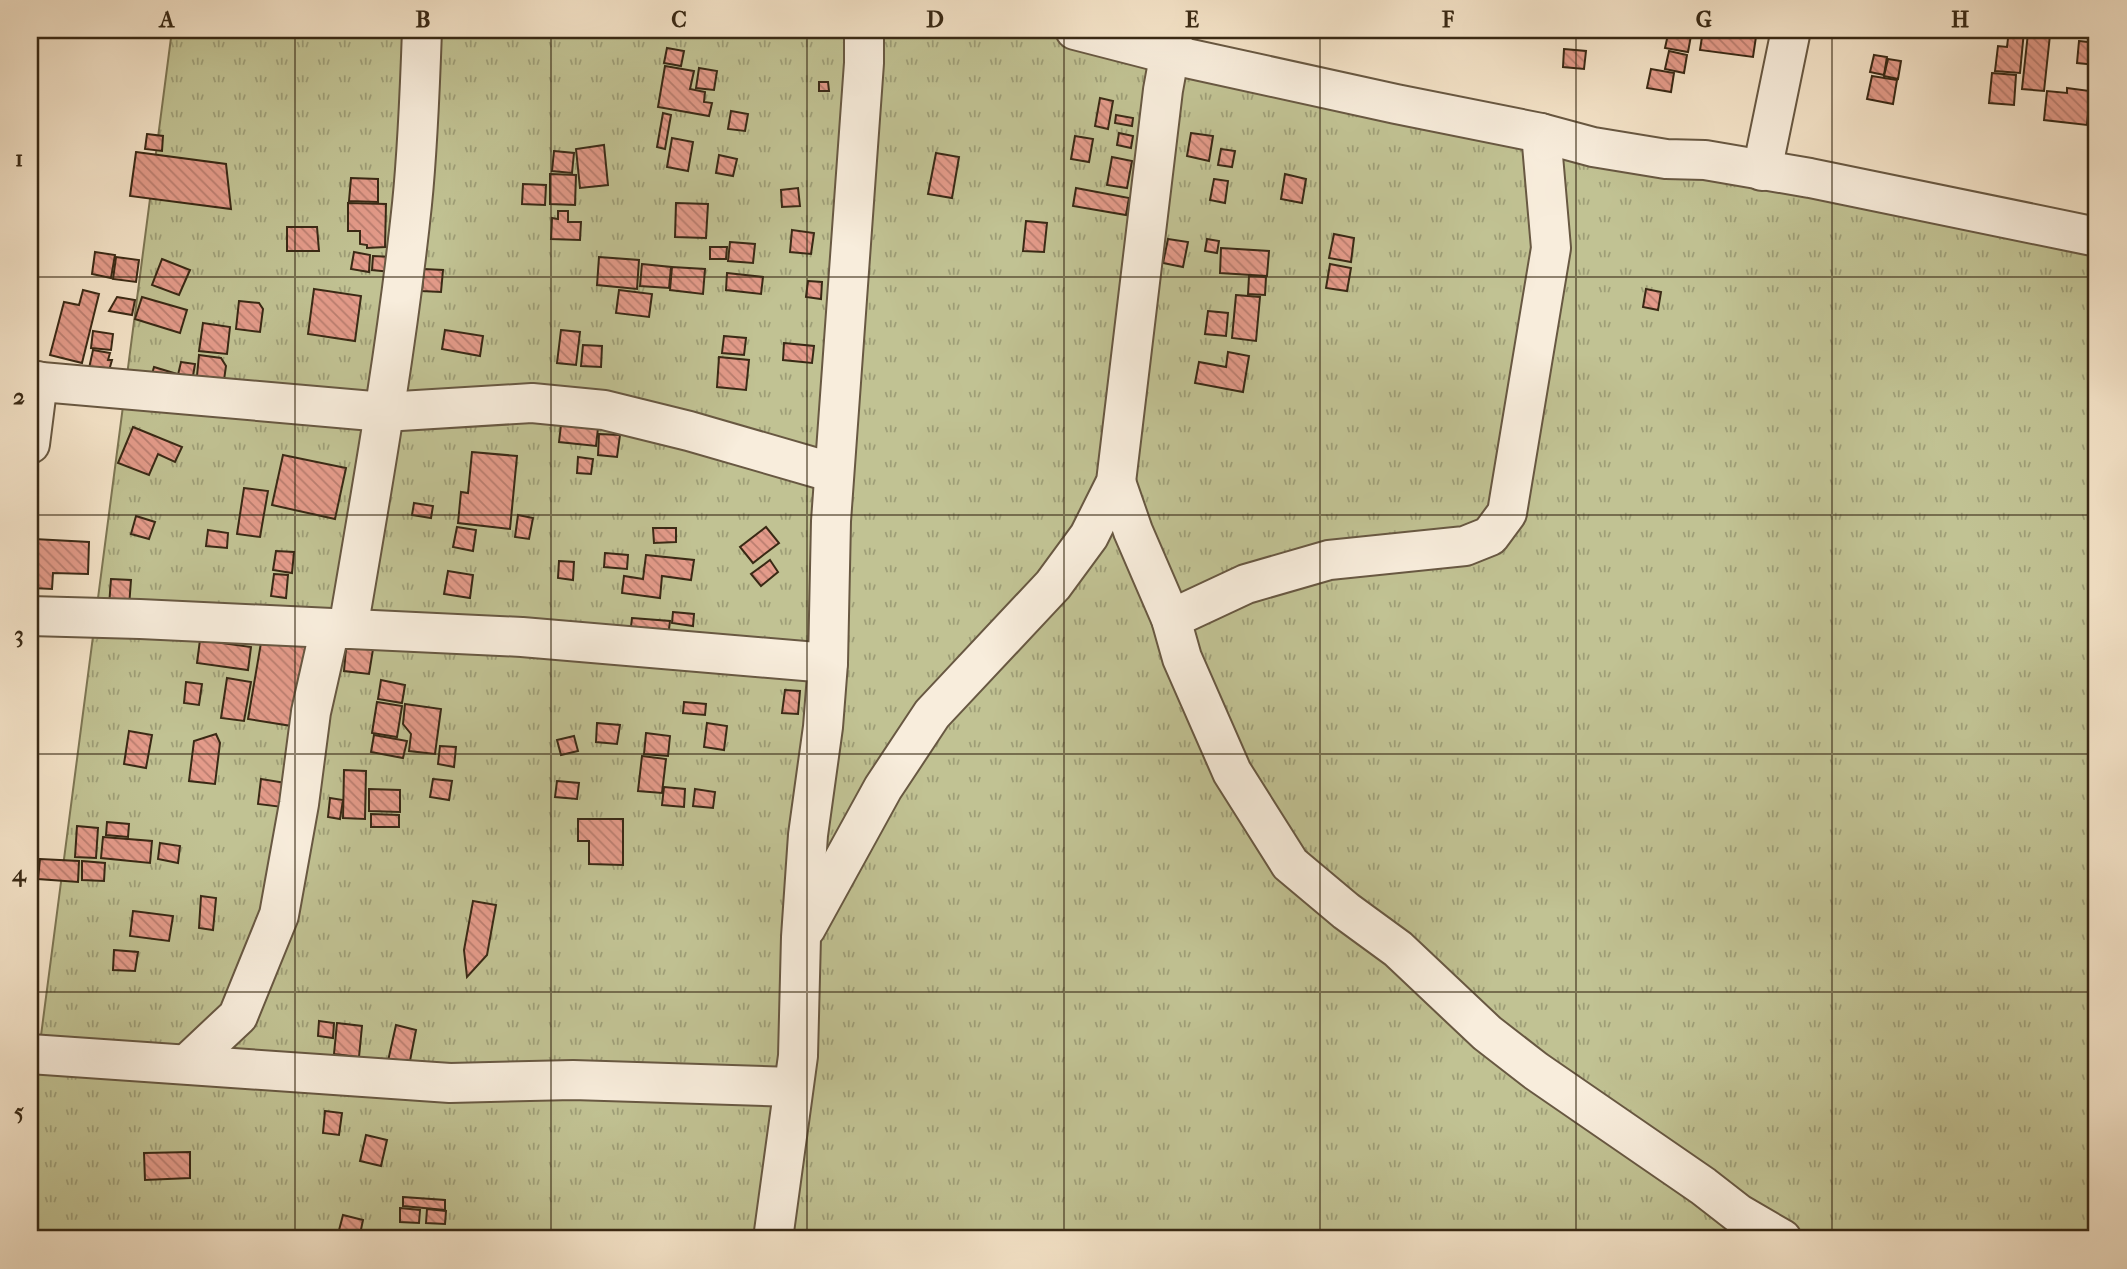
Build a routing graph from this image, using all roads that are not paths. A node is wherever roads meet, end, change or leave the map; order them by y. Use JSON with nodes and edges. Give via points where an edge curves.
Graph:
{"nodes":[{"id":1,"x":422,"y":30,"type":"edge"},
{"id":2,"x":864,"y":30,"type":"edge"},
{"id":3,"x":1075,"y":30,"type":"edge"},
{"id":4,"x":1791,"y":30,"type":"edge"},
{"id":5,"x":1171,"y":42,"type":"edge"},
{"id":6,"x":1541,"y":133,"type":"junction"},
{"id":7,"x":1762,"y":171,"type":"junction"},
{"id":8,"x":2097,"y":237,"type":"edge"},
{"id":9,"x":34,"y":381,"type":"edge"},
{"id":10,"x":384,"y":412,"type":"junction"},
{"id":11,"x":30,"y":443,"type":"edge"},
{"id":12,"x":834,"y":473,"type":"junction"},
{"id":13,"x":1116,"y":482,"type":"junction"},
{"id":14,"x":30,"y":616,"type":"edge"},
{"id":15,"x":1171,"y":619,"type":"junction"},
{"id":16,"x":339,"y":629,"type":"junction"},
{"id":17,"x":828,"y":663,"type":"junction"},
{"id":18,"x":801,"y":937,"type":"junction"},
{"id":19,"x":30,"y":1054,"type":"edge"},
{"id":20,"x":187,"y":1064,"type":"junction"},
{"id":21,"x":793,"y":1087,"type":"junction"},
{"id":22,"x":773,"y":1239,"type":"edge"},
{"id":23,"x":1782,"y":1239,"type":"edge"}],
"edges":[{"from":1,"to":10,"type":"street","via":[[412,201]]},
{"from":2,"to":12,"type":"street"},
{"from":3,"to":5,"type":"street"},
{"from":4,"to":7,"type":"street"},
{"from":5,"to":6,"type":"street","via":[[1396,104]]},
{"from":5,"to":13,"type":"street"},
{"from":6,"to":7,"type":"street","via":[[1593,147]]},
{"from":6,"to":15,"type":"street","via":[[1551,248],[1507,513],[1490,536],[1465,546],[1329,561],[1246,584]]},
{"from":7,"to":8,"type":"street"},
{"from":9,"to":10,"type":"street"},
{"from":9,"to":11,"type":"street"},
{"from":10,"to":12,"type":"street","via":[[532,402],[604,410]]},
{"from":10,"to":16,"type":"street"},
{"from":12,"to":17,"type":"street"},
{"from":13,"to":15,"type":"street"},
{"from":13,"to":18,"type":"street","via":[[1089,536],[1053,585],[932,714],[883,788]]},
{"from":14,"to":16,"type":"street"},
{"from":15,"to":23,"type":"street","via":[[1181,658],[1232,772],[1290,864],[1398,949],[1487,1033],[1536,1071],[1739,1214]]},
{"from":16,"to":17,"type":"street","via":[[522,637]]},
{"from":16,"to":20,"type":"street","via":[[311,712],[279,915],[238,1016]]},
{"from":17,"to":18,"type":"street"},
{"from":18,"to":21,"type":"street"},
{"from":19,"to":20,"type":"street"},
{"from":20,"to":21,"type":"street","via":[[450,1083],[573,1080]]},
{"from":21,"to":22,"type":"street"}]}
